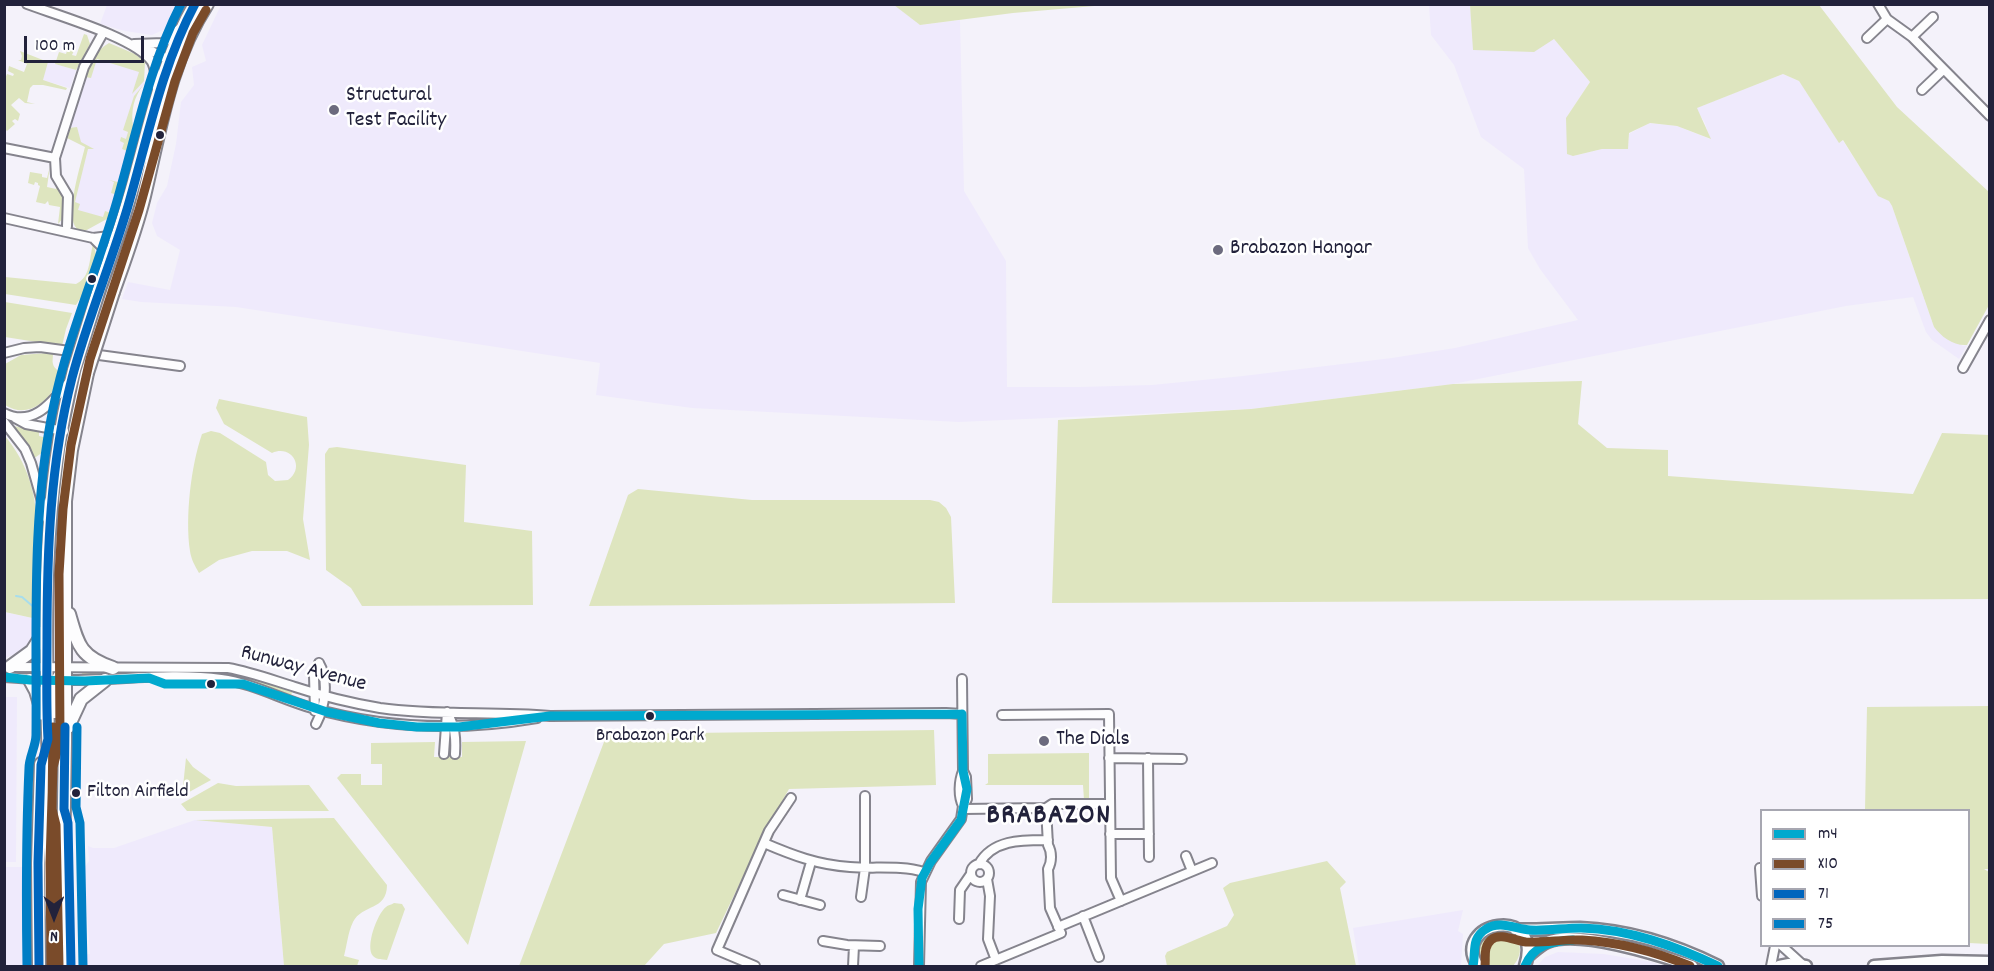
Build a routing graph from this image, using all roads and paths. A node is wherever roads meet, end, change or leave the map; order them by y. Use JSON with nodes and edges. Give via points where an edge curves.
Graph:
{"nodes":[{"id":1,"x":27,"y":4,"type":"edge"},
{"id":2,"x":195,"y":4,"type":"edge"},
{"id":3,"x":207,"y":4,"type":"edge"},
{"id":4,"x":1878,"y":4,"type":"edge"},
{"id":5,"x":1928,"y":18,"type":"dead end"},
{"id":6,"x":1887,"y":19,"type":"junction"},
{"id":7,"x":184,"y":23,"type":"junction"},
{"id":8,"x":103,"y":33,"type":"junction"},
{"id":9,"x":1869,"y":34,"type":"dead end"},
{"id":10,"x":1912,"y":37,"type":"junction"},
{"id":11,"x":135,"y":44,"type":"junction"},
{"id":12,"x":173,"y":62,"type":"junction"},
{"id":13,"x":1943,"y":70,"type":"junction"},
{"id":14,"x":1934,"y":91,"type":"dead end"},
{"id":15,"x":158,"y":95,"type":"junction"},
{"id":16,"x":1989,"y":116,"type":"edge"},
{"id":17,"x":4,"y":148,"type":"edge"},
{"id":18,"x":55,"y":158,"type":"junction"},
{"id":19,"x":4,"y":218,"type":"edge"},
{"id":20,"x":67,"y":226,"type":"dead end"},
{"id":21,"x":118,"y":235,"type":"junction"},
{"id":22,"x":93,"y":238,"type":"junction"},
{"id":23,"x":110,"y":260,"type":"junction"},
{"id":24,"x":1989,"y":320,"type":"edge"},
{"id":25,"x":4,"y":353,"type":"edge"},
{"id":26,"x":180,"y":366,"type":"dead end"},
{"id":27,"x":1963,"y":368,"type":"dead end"},
{"id":28,"x":73,"y":375,"type":"junction"},
{"id":29,"x":4,"y":413,"type":"edge"},
{"id":30,"x":14,"y":418,"type":"junction"},
{"id":31,"x":4,"y":422,"type":"edge"},
{"id":32,"x":67,"y":431,"type":"junction"},
{"id":33,"x":48,"y":523,"type":"junction"},
{"id":34,"x":65,"y":599,"type":"junction"},
{"id":35,"x":47,"y":628,"type":"junction"},
{"id":36,"x":113,"y":668,"type":"junction"},
{"id":37,"x":6,"y":671,"type":"edge"},
{"id":38,"x":56,"y":675,"type":"junction"},
{"id":39,"x":962,"y":679,"type":"dead end"},
{"id":40,"x":30,"y":680,"type":"junction"},
{"id":41,"x":105,"y":680,"type":"junction"},
{"id":42,"x":313,"y":693,"type":"junction"},
{"id":43,"x":324,"y":696,"type":"junction"},
{"id":44,"x":318,"y":709,"type":"junction"},
{"id":45,"x":447,"y":712,"type":"junction"},
{"id":46,"x":962,"y":714,"type":"junction"},
{"id":47,"x":1002,"y":715,"type":"dead end"},
{"id":48,"x":550,"y":716,"type":"junction"},
{"id":49,"x":444,"y":727,"type":"junction"},
{"id":50,"x":454,"y":727,"type":"junction"},
{"id":51,"x":47,"y":733,"type":"junction"},
{"id":52,"x":65,"y":734,"type":"junction"},
{"id":53,"x":444,"y":754,"type":"dead end"},
{"id":54,"x":455,"y":754,"type":"dead end"},
{"id":55,"x":1109,"y":758,"type":"junction"},
{"id":56,"x":1148,"y":758,"type":"junction"},
{"id":57,"x":1182,"y":759,"type":"dead end"},
{"id":58,"x":865,"y":796,"type":"dead end"},
{"id":59,"x":791,"y":798,"type":"dead end"},
{"id":60,"x":1109,"y":804,"type":"junction"},
{"id":61,"x":963,"y":808,"type":"junction"},
{"id":62,"x":1046,"y":808,"type":"junction"},
{"id":63,"x":64,"y":809,"type":"junction"},
{"id":64,"x":1110,"y":834,"type":"junction"},
{"id":65,"x":1149,"y":834,"type":"junction"},
{"id":66,"x":1048,"y":840,"type":"junction"},
{"id":67,"x":764,"y":843,"type":"junction"},
{"id":68,"x":1186,"y":856,"type":"dead end"},
{"id":69,"x":1149,"y":857,"type":"dead end"},
{"id":70,"x":811,"y":862,"type":"junction"},
{"id":71,"x":1212,"y":863,"type":"dead end"},
{"id":72,"x":979,"y":864,"type":"junction"},
{"id":73,"x":865,"y":868,"type":"junction"},
{"id":74,"x":1192,"y":871,"type":"junction"},
{"id":75,"x":924,"y":872,"type":"junction"},
{"id":76,"x":971,"y":874,"type":"junction"},
{"id":77,"x":987,"y":879,"type":"junction"},
{"id":78,"x":783,"y":895,"type":"dead end"},
{"id":79,"x":861,"y":897,"type":"dead end"},
{"id":80,"x":800,"y":900,"type":"junction"},
{"id":81,"x":1121,"y":901,"type":"junction"},
{"id":82,"x":820,"y":905,"type":"dead end"},
{"id":83,"x":1083,"y":916,"type":"junction"},
{"id":84,"x":959,"y":919,"type":"dead end"},
{"id":85,"x":57,"y":925,"type":"junction"},
{"id":86,"x":1058,"y":927,"type":"junction"},
{"id":87,"x":1515,"y":928,"type":"junction"},
{"id":88,"x":823,"y":941,"type":"dead end"},
{"id":89,"x":854,"y":946,"type":"junction"},
{"id":90,"x":880,"y":946,"type":"dead end"},
{"id":91,"x":1775,"y":947,"type":"edge"},
{"id":92,"x":1784,"y":947,"type":"edge"},
{"id":93,"x":1099,"y":957,"type":"dead end"},
{"id":94,"x":996,"y":960,"type":"junction"},
{"id":95,"x":1526,"y":961,"type":"edge"},
{"id":96,"x":1989,"y":962,"type":"edge"},
{"id":97,"x":1475,"y":965,"type":"edge"},
{"id":98,"x":39,"y":966,"type":"edge"},
{"id":99,"x":54,"y":966,"type":"edge"},
{"id":100,"x":64,"y":966,"type":"edge"},
{"id":101,"x":71,"y":966,"type":"edge"},
{"id":102,"x":755,"y":966,"type":"edge"},
{"id":103,"x":853,"y":966,"type":"edge"},
{"id":104,"x":920,"y":966,"type":"edge"},
{"id":105,"x":981,"y":966,"type":"edge"},
{"id":106,"x":1692,"y":966,"type":"edge"},
{"id":107,"x":1718,"y":966,"type":"edge"},
{"id":108,"x":1771,"y":966,"type":"edge"},
{"id":109,"x":1779,"y":966,"type":"edge"},
{"id":110,"x":1805,"y":966,"type":"edge"},
{"id":111,"x":1874,"y":966,"type":"edge"}],
"edges":[{"from":1,"to":8,"type":"street"},
{"from":2,"to":7,"type":"main road"},
{"from":3,"to":12,"type":"main road"},
{"from":4,"to":6,"type":"street"},
{"from":5,"to":10,"type":"street"},
{"from":6,"to":9,"type":"street"},
{"from":6,"to":10,"type":"street"},
{"from":7,"to":11,"type":"street","via":[[164,43]]},
{"from":7,"to":12,"type":"main road"},
{"from":8,"to":11,"type":"street"},
{"from":8,"to":18,"type":"street","via":[[84,67]]},
{"from":10,"to":13,"type":"street"},
{"from":11,"to":12,"type":"street"},
{"from":11,"to":15,"type":"street","via":[[151,61]]},
{"from":12,"to":15,"type":"main road"},
{"from":12,"to":32,"type":"main road","bridge":true,"via":[[139,213]]},
{"from":13,"to":14,"type":"street","via":[[1925,87]]},
{"from":13,"to":16,"type":"street"},
{"from":15,"to":21,"type":"main road"},
{"from":17,"to":18,"type":"street"},
{"from":18,"to":20,"type":"street","via":[[56,173],[68,196]]},
{"from":19,"to":22,"type":"street"},
{"from":21,"to":22,"type":"street"},
{"from":21,"to":23,"type":"main road"},
{"from":22,"to":23,"type":"street"},
{"from":23,"to":28,"type":"main road","bridge":true},
{"from":24,"to":27,"type":"street"},
{"from":25,"to":26,"type":"street","via":[[40,347]]},
{"from":28,"to":30,"type":"street","via":[[45,408]]},
{"from":28,"to":32,"type":"main road"},
{"from":29,"to":30,"type":"street"},
{"from":30,"to":32,"type":"street"},
{"from":31,"to":33,"type":"street","via":[[25,449]]},
{"from":32,"to":33,"type":"main road"},
{"from":32,"to":34,"type":"main road"},
{"from":33,"to":35,"type":"main road"},
{"from":34,"to":36,"type":"main road","via":[[80,649],[93,660]]},
{"from":34,"to":38,"type":"main road"},
{"from":35,"to":37,"type":"main road","via":[[32,651]]},
{"from":35,"to":38,"type":"main road"},
{"from":36,"to":38,"type":"street","name":"Runway Avenue"},
{"from":36,"to":42,"type":"street","name":"Runway Avenue","via":[[228,668]]},
{"from":37,"to":38,"type":"street"},
{"from":37,"to":40,"type":"street"},
{"from":38,"to":40,"type":"street"},
{"from":38,"to":41,"type":"street","name":"Runway Avenue"},
{"from":38,"to":51,"type":"main road","via":[[54,717]]},
{"from":38,"to":52,"type":"main road"},
{"from":39,"to":46,"type":"street"},
{"from":40,"to":51,"type":"main road"},
{"from":41,"to":44,"type":"street","name":"Runway Avenue","via":[[224,679]]},
{"from":41,"to":52,"type":"main road","via":[[81,699]]},
{"from":42,"to":43,"type":"street","name":"Runway Avenue"},
{"from":42,"to":43,"type":"street","via":[[314,672],[319,663],[324,673]]},
{"from":42,"to":44,"type":"street"},
{"from":43,"to":44,"type":"street"},
{"from":43,"to":45,"type":"street","name":"Runway Avenue","via":[[380,708]]},
{"from":44,"to":49,"type":"street","name":"Runway Avenue","via":[[379,723]]},
{"from":45,"to":48,"type":"street","name":"Runway Avenue"},
{"from":45,"to":49,"type":"street"},
{"from":45,"to":50,"type":"street"},
{"from":46,"to":48,"type":"street","name":"Runway Avenue"},
{"from":46,"to":61,"type":"street"},
{"from":47,"to":55,"type":"street","via":[[1109,714]]},
{"from":48,"to":50,"type":"street","name":"Runway Avenue"},
{"from":49,"to":50,"type":"street","name":"Runway Avenue"},
{"from":49,"to":53,"type":"street"},
{"from":50,"to":54,"type":"street"},
{"from":51,"to":85,"type":"main road"},
{"from":51,"to":98,"type":"main road","via":[[40,776]]},
{"from":52,"to":63,"type":"main road"},
{"from":55,"to":56,"type":"street"},
{"from":55,"to":60,"type":"street"},
{"from":56,"to":57,"type":"street"},
{"from":56,"to":65,"type":"street"},
{"from":58,"to":73,"type":"street"},
{"from":59,"to":67,"type":"street"},
{"from":60,"to":62,"type":"street","via":[[1052,804]]},
{"from":60,"to":64,"type":"street"},
{"from":61,"to":62,"type":"street"},
{"from":61,"to":75,"type":"street","via":[[957,826]]},
{"from":62,"to":66,"type":"street"},
{"from":63,"to":85,"type":"main road"},
{"from":63,"to":101,"type":"main road","via":[[68,823]]},
{"from":64,"to":65,"type":"street"},
{"from":64,"to":81,"type":"street","via":[[1111,878]]},
{"from":65,"to":69,"type":"street"},
{"from":66,"to":72,"type":"street","via":[[998,846]]},
{"from":66,"to":86,"type":"street","via":[[1050,903]]},
{"from":67,"to":70,"type":"street"},
{"from":67,"to":102,"type":"street","via":[[717,950]]},
{"from":68,"to":74,"type":"street"},
{"from":70,"to":73,"type":"street"},
{"from":70,"to":80,"type":"street"},
{"from":71,"to":74,"type":"street"},
{"from":72,"to":76,"type":"street"},
{"from":72,"to":77,"type":"street","via":[[987,867]]},
{"from":73,"to":75,"type":"street","via":[[912,868]]},
{"from":73,"to":79,"type":"street"},
{"from":74,"to":81,"type":"street"},
{"from":75,"to":104,"type":"street","via":[[920,890]]},
{"from":76,"to":77,"type":"street","via":[[979,882]]},
{"from":76,"to":84,"type":"street","via":[[960,890]]},
{"from":77,"to":94,"type":"street","via":[[988,939]]},
{"from":78,"to":80,"type":"street"},
{"from":80,"to":82,"type":"street"},
{"from":81,"to":83,"type":"street"},
{"from":83,"to":86,"type":"street"},
{"from":83,"to":93,"type":"street"},
{"from":85,"to":99,"type":"main road"},
{"from":85,"to":100,"type":"main road"},
{"from":86,"to":94,"type":"street","via":[[1061,933]]},
{"from":87,"to":95,"type":"street","via":[[1526,941]]},
{"from":87,"to":97,"type":"street","via":[[1497,925],[1483,930],[1475,941]]},
{"from":87,"to":107,"type":"street","via":[[1582,928],[1614,933],[1655,941]]},
{"from":88,"to":89,"type":"street"},
{"from":89,"to":90,"type":"street"},
{"from":89,"to":103,"type":"street"},
{"from":91,"to":108,"type":"street"},
{"from":92,"to":110,"type":"street"},
{"from":94,"to":105,"type":"street"},
{"from":95,"to":106,"type":"street","via":[[1549,941],[1583,940],[1634,948]]},
{"from":96,"to":111,"type":"street"},
{"from":109,"to":110,"type":"street"}]}
